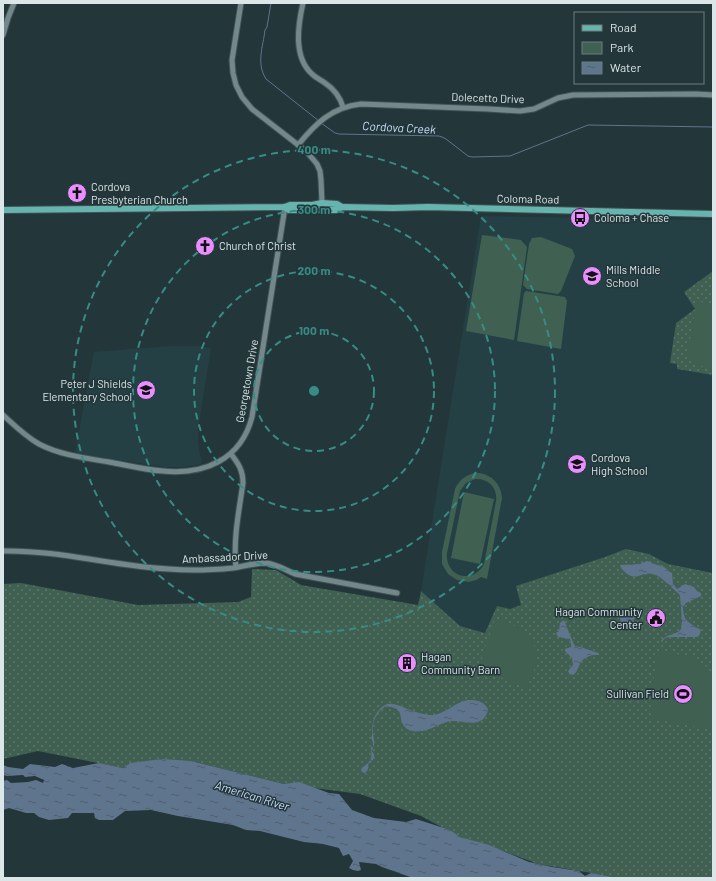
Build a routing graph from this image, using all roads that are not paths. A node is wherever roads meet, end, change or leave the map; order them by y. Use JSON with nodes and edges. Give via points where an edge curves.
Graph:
{"nodes":[{"id":1,"x":14,"y":3,"type":"edge"},
{"id":2,"x":241,"y":3,"type":"edge"},
{"id":3,"x":302,"y":3,"type":"edge"},
{"id":4,"x":3,"y":35,"type":"edge"},
{"id":5,"x":713,"y":95,"type":"edge"},
{"id":6,"x":343,"y":108,"type":"junction"},
{"id":7,"x":298,"y":145,"type":"junction"},
{"id":8,"x":322,"y":203,"type":"junction"},
{"id":9,"x":285,"y":207,"type":"junction"},
{"id":10,"x":342,"y":207,"type":"junction"},
{"id":11,"x":3,"y":210,"type":"edge"},
{"id":12,"x":334,"y":210,"type":"junction"},
{"id":13,"x":713,"y":214,"type":"edge"},
{"id":14,"x":3,"y":415,"type":"edge"},
{"id":15,"x":231,"y":454,"type":"junction"},
{"id":16,"x":3,"y":551,"type":"edge"},
{"id":17,"x":236,"y":567,"type":"junction"},
{"id":18,"x":397,"y":593,"type":"dead end"}],
"edges":[{"from":1,"to":4,"type":"street"},
{"from":2,"to":7,"type":"street","via":[[232,60],[236,85],[252,108]]},
{"from":3,"to":6,"type":"street","via":[[300,55],[312,74],[340,98]]},
{"from":5,"to":6,"type":"street","name":"Dolecetto Drive","via":[[573,95],[558,98],[534,109],[520,111],[361,104]]},
{"from":6,"to":7,"type":"street","name":"Dolecetto Drive","via":[[335,110],[320,122]]},
{"from":7,"to":8,"type":"street","via":[[319,167]]},
{"from":8,"to":9,"type":"main road","name":"Coloma Road"},
{"from":8,"to":10,"type":"main road","name":"Coloma Road"},
{"from":8,"to":12,"type":"main road"},
{"from":9,"to":11,"type":"main road","name":"Coloma Road"},
{"from":9,"to":12,"type":"main road","name":"Coloma Road","via":[[289,210]]},
{"from":9,"to":15,"type":"street","name":"Georgetown Drive","via":[[252,417],[245,436]]},
{"from":10,"to":12,"type":"main road","name":"Coloma Road"},
{"from":10,"to":13,"type":"main road","name":"Coloma Road"},
{"from":14,"to":15,"type":"street","name":"Georgetown Drive","via":[[33,440],[58,452],[154,470],[182,471],[203,468],[220,462]]},
{"from":15,"to":17,"type":"street","via":[[240,466],[243,477],[236,526]]},
{"from":16,"to":17,"type":"street","name":"Ambassador Drive","via":[[46,552],[169,570]]},
{"from":17,"to":18,"type":"street","name":"Ambassador Drive","via":[[268,564],[295,574]]}]}
